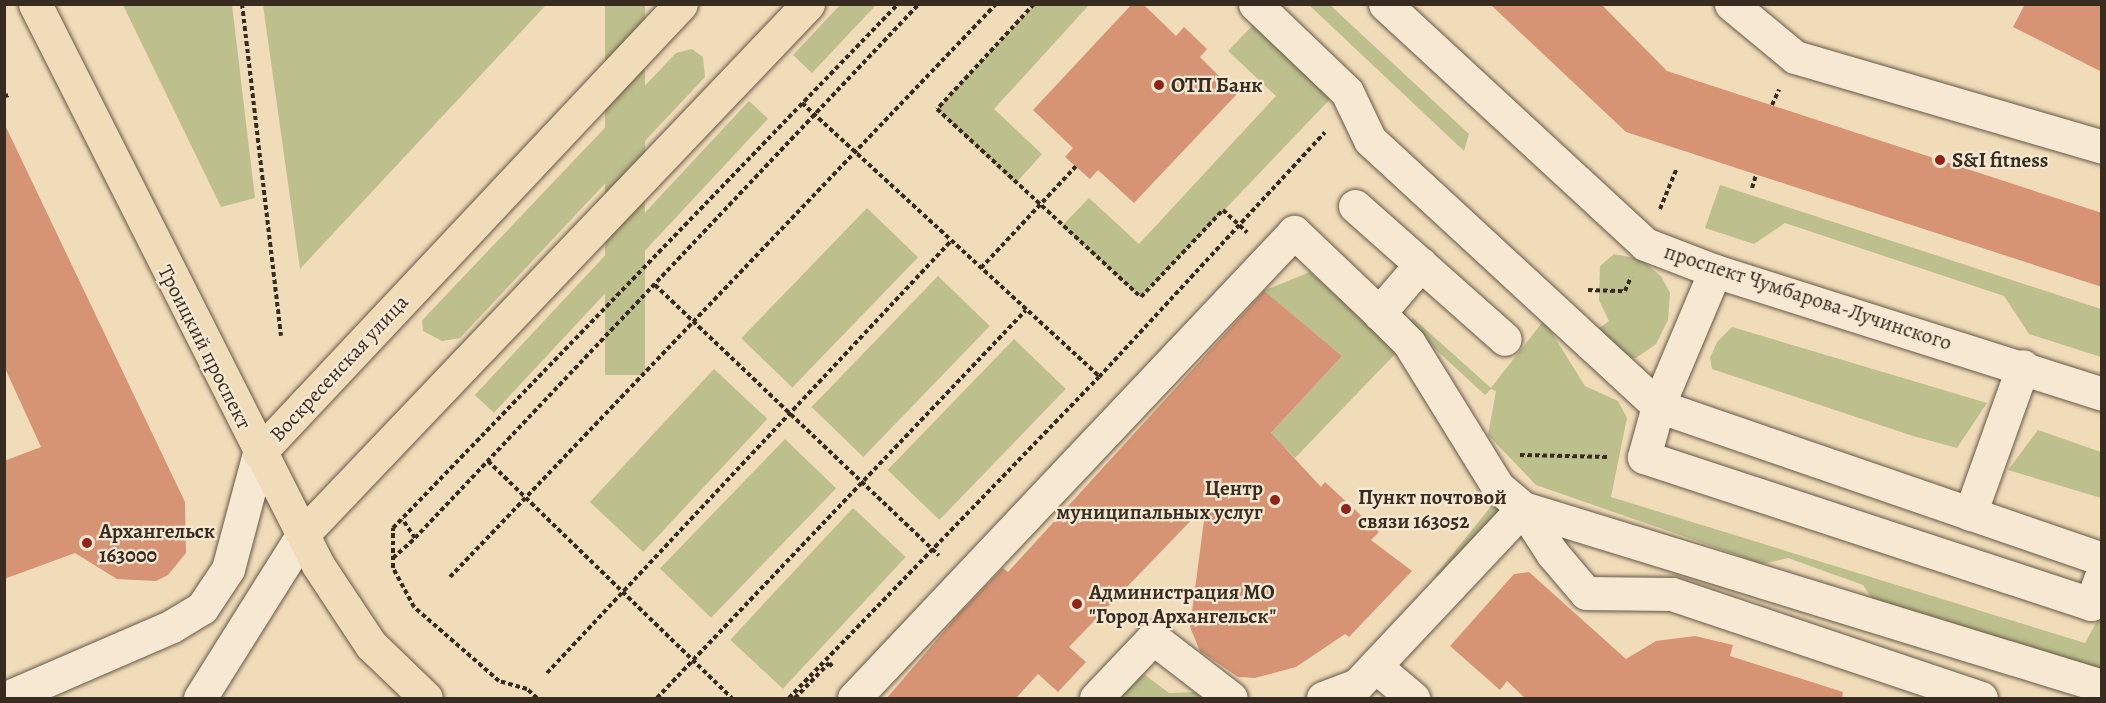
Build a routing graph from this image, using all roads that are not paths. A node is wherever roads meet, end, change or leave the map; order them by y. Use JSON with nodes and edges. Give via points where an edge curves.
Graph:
{"nodes":[{"id":1,"x":35,"y":4,"type":"edge"},
{"id":2,"x":681,"y":4,"type":"edge"},
{"id":3,"x":808,"y":4,"type":"edge"},
{"id":4,"x":1256,"y":4,"type":"edge"},
{"id":5,"x":1385,"y":4,"type":"edge"},
{"id":6,"x":1731,"y":4,"type":"edge"},
{"id":7,"x":2102,"y":147,"type":"edge"},
{"id":8,"x":1355,"y":206,"type":"dead end"},
{"id":9,"x":1421,"y":264,"type":"junction"},
{"id":10,"x":1715,"y":271,"type":"junction"},
{"id":11,"x":1379,"y":313,"type":"junction"},
{"id":12,"x":1505,"y":339,"type":"dead end"},
{"id":13,"x":2023,"y":366,"type":"junction"},
{"id":14,"x":2102,"y":394,"type":"edge"},
{"id":15,"x":1658,"y":406,"type":"junction"},
{"id":16,"x":259,"y":453,"type":"junction"},
{"id":17,"x":1523,"y":508,"type":"junction"},
{"id":18,"x":1970,"y":514,"type":"junction"},
{"id":19,"x":303,"y":534,"type":"junction"},
{"id":20,"x":2102,"y":560,"type":"edge"},
{"id":21,"x":2102,"y":574,"type":"edge"},
{"id":22,"x":1375,"y":666,"type":"junction"},
{"id":23,"x":2097,"y":685,"type":"edge"},
{"id":24,"x":6,"y":699,"type":"edge"},
{"id":25,"x":200,"y":699,"type":"edge"},
{"id":26,"x":426,"y":699,"type":"edge"},
{"id":27,"x":854,"y":699,"type":"edge"},
{"id":28,"x":1096,"y":699,"type":"edge"},
{"id":29,"x":1231,"y":699,"type":"edge"},
{"id":30,"x":1323,"y":699,"type":"edge"},
{"id":31,"x":1413,"y":699,"type":"edge"},
{"id":32,"x":1981,"y":699,"type":"edge"},
{"id":33,"x":2062,"y":699,"type":"edge"}],
"edges":[{"from":1,"to":16,"type":"main road","name":"Троицкий проспект"},
{"from":2,"to":16,"type":"main road","name":"Воскресенская улица"},
{"from":3,"to":19,"type":"main road"},
{"from":4,"to":15,"type":"street","via":[[1347,92],[1370,140]]},
{"from":5,"to":10,"type":"street","name":"проспект Чумбарова-Лучинского","via":[[1645,244]]},
{"from":6,"to":7,"type":"street","via":[[1795,57]]},
{"from":8,"to":9,"type":"street"},
{"from":9,"to":11,"type":"street"},
{"from":9,"to":12,"type":"street"},
{"from":10,"to":13,"type":"street","name":"проспект Чумбарова-Лучинского"},
{"from":10,"to":15,"type":"street"},
{"from":11,"to":17,"type":"street","via":[[1409,343],[1498,488]]},
{"from":11,"to":27,"type":"street","via":[[1294,232]]},
{"from":13,"to":14,"type":"street","name":"проспект Чумбарова-Лучинского"},
{"from":13,"to":18,"type":"street"},
{"from":15,"to":18,"type":"street"},
{"from":15,"to":21,"type":"street","via":[[1644,457],[2091,604]]},
{"from":16,"to":19,"type":"main road","name":"Троицкий проспект"},
{"from":16,"to":24,"type":"street","name":"Воскресенская улица","via":[[228,569],[202,608],[172,626]]},
{"from":17,"to":22,"type":"street"},
{"from":17,"to":23,"type":"street"},
{"from":17,"to":32,"type":"street","via":[[1552,553],[1586,593],[1672,594]]},
{"from":18,"to":20,"type":"street"},
{"from":19,"to":25,"type":"street"},
{"from":19,"to":26,"type":"main road","name":"Троицкий проспект","via":[[340,604],[371,645]]},
{"from":22,"to":30,"type":"street","via":[[1357,685]]},
{"from":22,"to":31,"type":"street"},
{"from":23,"to":33,"type":"street"},
{"from":28,"to":29,"type":"street","via":[[1153,638]]}]}
